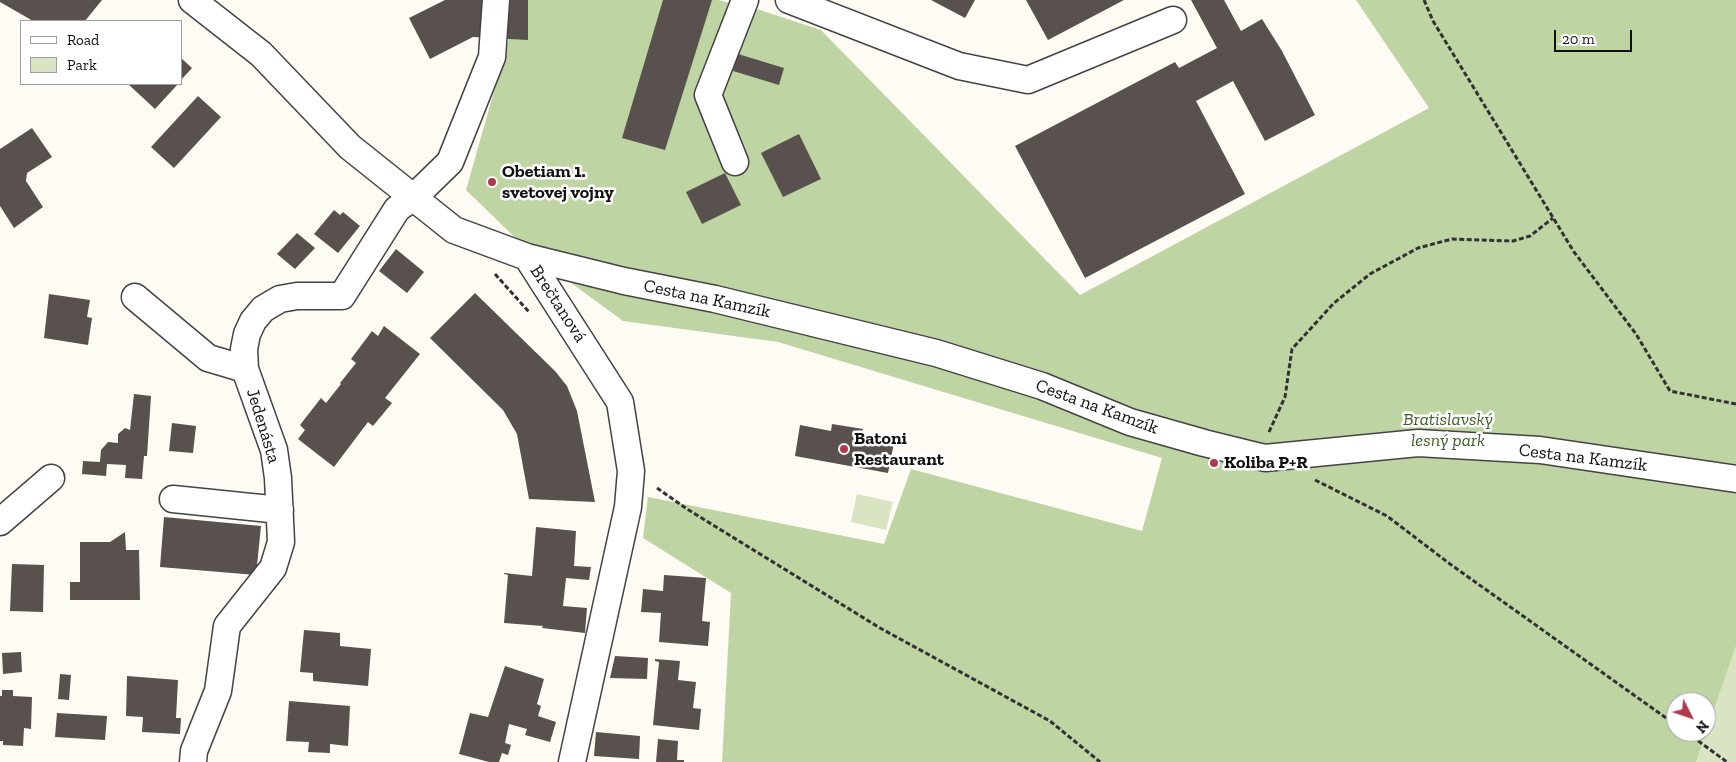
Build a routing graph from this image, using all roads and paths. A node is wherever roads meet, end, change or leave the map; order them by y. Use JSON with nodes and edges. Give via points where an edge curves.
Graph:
{"nodes":[{"id":1,"x":192,"y":0,"type":"edge"},
{"id":2,"x":496,"y":0,"type":"edge"},
{"id":3,"x":745,"y":0,"type":"edge"},
{"id":4,"x":790,"y":0,"type":"edge"},
{"id":5,"x":1424,"y":0,"type":"edge"},
{"id":6,"x":1173,"y":20,"type":"dead end"},
{"id":7,"x":735,"y":162,"type":"dead end"},
{"id":8,"x":414,"y":197,"type":"junction"},
{"id":9,"x":1553,"y":218,"type":"junction"},
{"id":10,"x":527,"y":257,"type":"junction"},
{"id":11,"x":134,"y":297,"type":"dead end"},
{"id":12,"x":245,"y":369,"type":"junction"},
{"id":13,"x":1736,"y":404,"type":"edge"},
{"id":14,"x":1265,"y":458,"type":"junction"},
{"id":15,"x":631,"y":471,"type":"junction"},
{"id":16,"x":51,"y":478,"type":"dead end"},
{"id":17,"x":1736,"y":478,"type":"edge"},
{"id":18,"x":1313,"y":479,"type":"dead end"},
{"id":19,"x":172,"y":499,"type":"dead end"},
{"id":20,"x":280,"y":510,"type":"junction"},
{"id":21,"x":0,"y":522,"type":"edge"},
{"id":22,"x":1666,"y":718,"type":"edge"},
{"id":23,"x":1700,"y":742,"type":"edge"},
{"id":24,"x":193,"y":762,"type":"edge"},
{"id":25,"x":572,"y":762,"type":"edge"},
{"id":26,"x":1100,"y":762,"type":"edge"},
{"id":27,"x":1727,"y":762,"type":"edge"}],
"edges":[{"from":1,"to":8,"type":"street","name":"Brečtanová","via":[[261,54],[350,146]]},
{"from":2,"to":8,"type":"street","via":[[492,57],[450,162]]},
{"from":3,"to":7,"type":"street","via":[[708,95]]},
{"from":4,"to":6,"type":"street","via":[[959,66],[1028,80]]},
{"from":5,"to":9,"type":"path","via":[[1433,21]]},
{"from":8,"to":10,"type":"street","name":"Brečtanová","via":[[454,230]]},
{"from":8,"to":12,"type":"street","name":"Jedenásta","via":[[390,218],[342,296],[280,298],[263,309],[247,334]]},
{"from":9,"to":13,"type":"path","via":[[1574,252],[1636,334],[1670,391]]},
{"from":9,"to":14,"type":"path","via":[[1530,236],[1514,241],[1452,239],[1418,248],[1370,274],[1334,303],[1292,349],[1284,397],[1268,433]]},
{"from":10,"to":14,"type":"street","name":"Cesta na Kamzík","via":[[936,353],[1042,386],[1130,422]]},
{"from":10,"to":15,"type":"street","name":"Brečtanová","via":[[620,402]]},
{"from":11,"to":12,"type":"street","via":[[208,358]]},
{"from":12,"to":20,"type":"street","name":"Jedenásta","via":[[274,450]]},
{"from":14,"to":17,"type":"street","name":"Cesta na Kamzík","via":[[1418,443],[1540,450]]},
{"from":15,"to":25,"type":"street","name":"Brečtanová","via":[[628,506]]},
{"from":15,"to":26,"type":"path","via":[[880,628],[1050,721]]},
{"from":16,"to":21,"type":"street"},
{"from":18,"to":22,"type":"path","via":[[1387,516]]},
{"from":19,"to":20,"type":"street"},
{"from":20,"to":24,"type":"street","name":"Jedenásta","via":[[281,542],[273,568],[227,626],[218,690],[194,751]]},
{"from":23,"to":27,"type":"path"}]}
